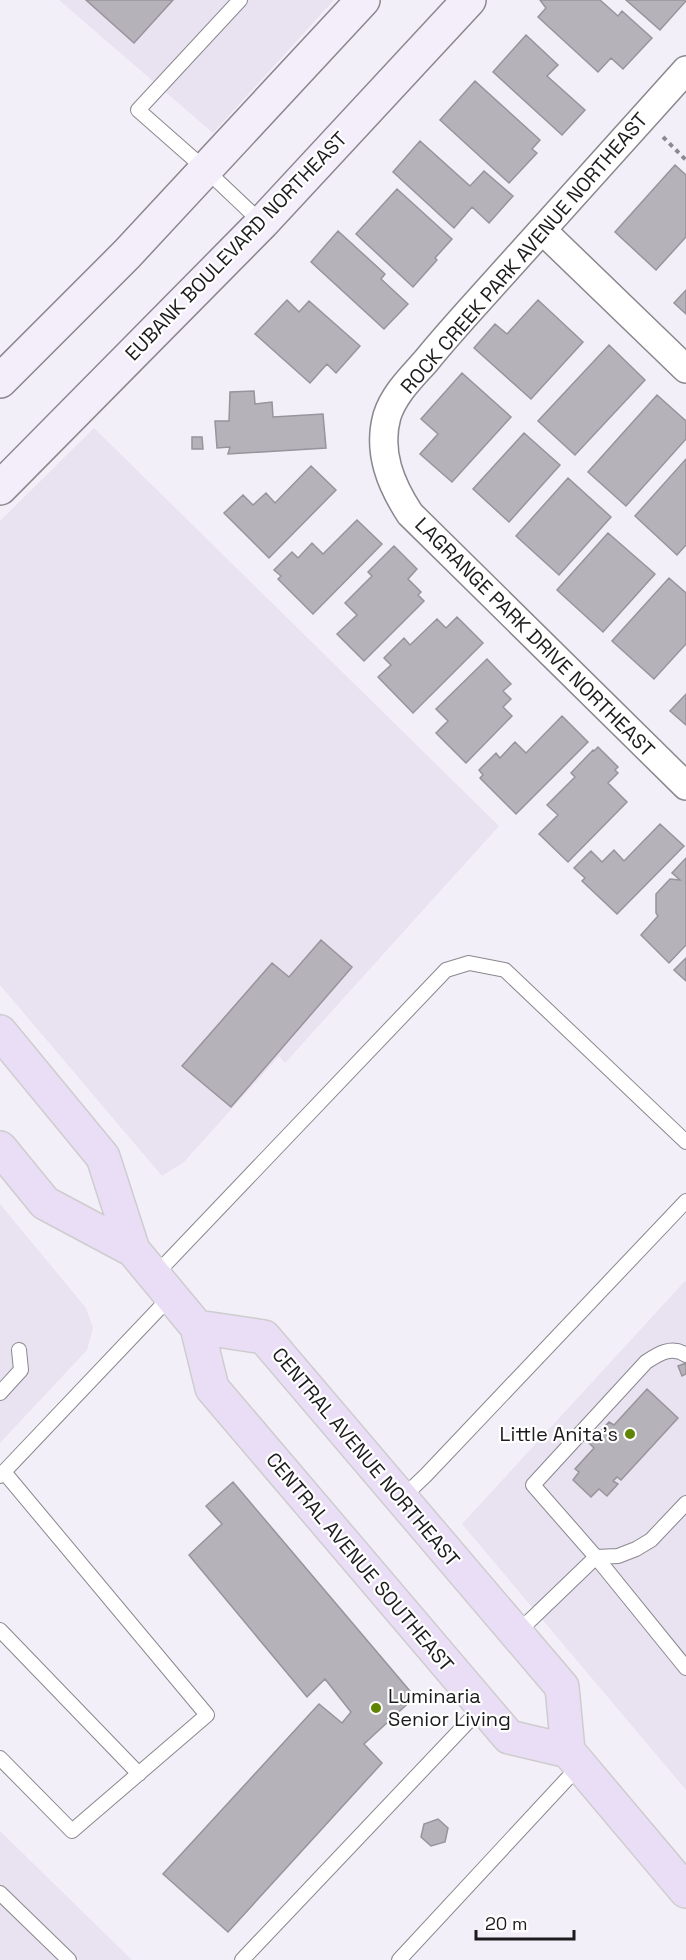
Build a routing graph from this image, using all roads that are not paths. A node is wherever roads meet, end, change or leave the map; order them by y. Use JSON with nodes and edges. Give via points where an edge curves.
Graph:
{"nodes":[{"id":1,"x":240,"y":0,"type":"edge"},
{"id":2,"x":363,"y":0,"type":"edge"},
{"id":3,"x":468,"y":0,"type":"edge"},
{"id":4,"x":686,"y":70,"type":"edge"},
{"id":5,"x":205,"y":169,"type":"junction"},
{"id":6,"x":262,"y":223,"type":"junction"},
{"id":7,"x":542,"y":230,"type":"junction"},
{"id":8,"x":686,"y":369,"type":"edge"},
{"id":9,"x":0,"y":381,"type":"edge"},
{"id":10,"x":384,"y":447,"type":"joint"},
{"id":11,"x":0,"y":488,"type":"edge"},
{"id":12,"x":686,"y":786,"type":"edge"},
{"id":13,"x":0,"y":1032,"type":"edge"},
{"id":14,"x":686,"y":1142,"type":"edge"},
{"id":15,"x":0,"y":1148,"type":"edge"},
{"id":16,"x":686,"y":1201,"type":"edge"},
{"id":17,"x":133,"y":1250,"type":"junction"},
{"id":18,"x":163,"y":1285,"type":"junction"},
{"id":19,"x":197,"y":1327,"type":"junction"},
{"id":20,"x":19,"y":1350,"type":"dead end"},
{"id":21,"x":686,"y":1355,"type":"edge"},
{"id":22,"x":0,"y":1393,"type":"edge"},
{"id":23,"x":2,"y":1474,"type":"edge"},
{"id":24,"x":402,"y":1498,"type":"junction"},
{"id":25,"x":686,"y":1503,"type":"edge"},
{"id":26,"x":596,"y":1557,"type":"junction"},
{"id":27,"x":0,"y":1630,"type":"edge"},
{"id":28,"x":517,"y":1633,"type":"junction"},
{"id":29,"x":686,"y":1668,"type":"edge"},
{"id":30,"x":483,"y":1706,"type":"junction"},
{"id":31,"x":0,"y":1758,"type":"edge"},
{"id":32,"x":574,"y":1758,"type":"junction"},
{"id":33,"x":139,"y":1774,"type":"junction"},
{"id":34,"x":686,"y":1891,"type":"edge"},
{"id":35,"x":0,"y":1893,"type":"edge"},
{"id":36,"x":69,"y":1960,"type":"edge"},
{"id":37,"x":242,"y":1960,"type":"edge"},
{"id":38,"x":399,"y":1960,"type":"edge"}],
"edges":[{"from":1,"to":5,"type":"lane","via":[[138,110]]},
{"from":2,"to":5,"type":"main road"},
{"from":3,"to":6,"type":"main road","name":"EUBANK BOULEVARD NORTHEAST"},
{"from":4,"to":7,"type":"street","name":"ROCK CREEK PARK AVENUE NORTHEAST"},
{"from":5,"to":6,"type":"lane"},
{"from":5,"to":9,"type":"main road","via":[[127,254]]},
{"from":6,"to":11,"type":"main road","name":"EUBANK BOULEVARD NORTHEAST"},
{"from":7,"to":8,"type":"street"},
{"from":7,"to":10,"type":"street","name":"ROCK CREEK PARK AVENUE NORTHEAST","via":[[399,393],[388,414]]},
{"from":10,"to":12,"type":"street","name":"LAGRANGE PARK DRIVE NORTHEAST","via":[[388,472],[410,514]]},
{"from":13,"to":17,"type":"main road","via":[[103,1157]]},
{"from":14,"to":18,"type":"lane","via":[[505,970],[469,963],[446,970]]},
{"from":15,"to":17,"type":"main road","via":[[45,1203]]},
{"from":16,"to":24,"type":"lane"},
{"from":17,"to":18,"type":"main road"},
{"from":18,"to":19,"type":"main road"},
{"from":18,"to":23,"type":"lane"},
{"from":19,"to":24,"type":"main road","name":"CENTRAL AVENUE NORTHEAST","via":[[264,1337]]},
{"from":19,"to":30,"type":"main road","name":"CENTRAL AVENUE SOUTHEAST","via":[[212,1388]]},
{"from":20,"to":22,"type":"lane","via":[[21,1370]]},
{"from":21,"to":26,"type":"lane","via":[[665,1351],[646,1362],[533,1485]]},
{"from":23,"to":33,"type":"lane","via":[[207,1715]]},
{"from":24,"to":28,"type":"main road","name":"CENTRAL AVENUE NORTHEAST"},
{"from":25,"to":26,"type":"lane","via":[[644,1545],[618,1556]]},
{"from":26,"to":28,"type":"lane"},
{"from":26,"to":29,"type":"lane"},
{"from":27,"to":33,"type":"lane"},
{"from":28,"to":32,"type":"main road","name":"CENTRAL AVENUE NORTHEAST","via":[[562,1687]]},
{"from":30,"to":32,"type":"main road","name":"CENTRAL AVENUE SOUTHEAST","via":[[509,1737]]},
{"from":30,"to":37,"type":"lane"},
{"from":31,"to":33,"type":"lane","via":[[72,1831]]},
{"from":32,"to":34,"type":"main road"},
{"from":32,"to":38,"type":"lane"},
{"from":35,"to":36,"type":"lane"}]}
